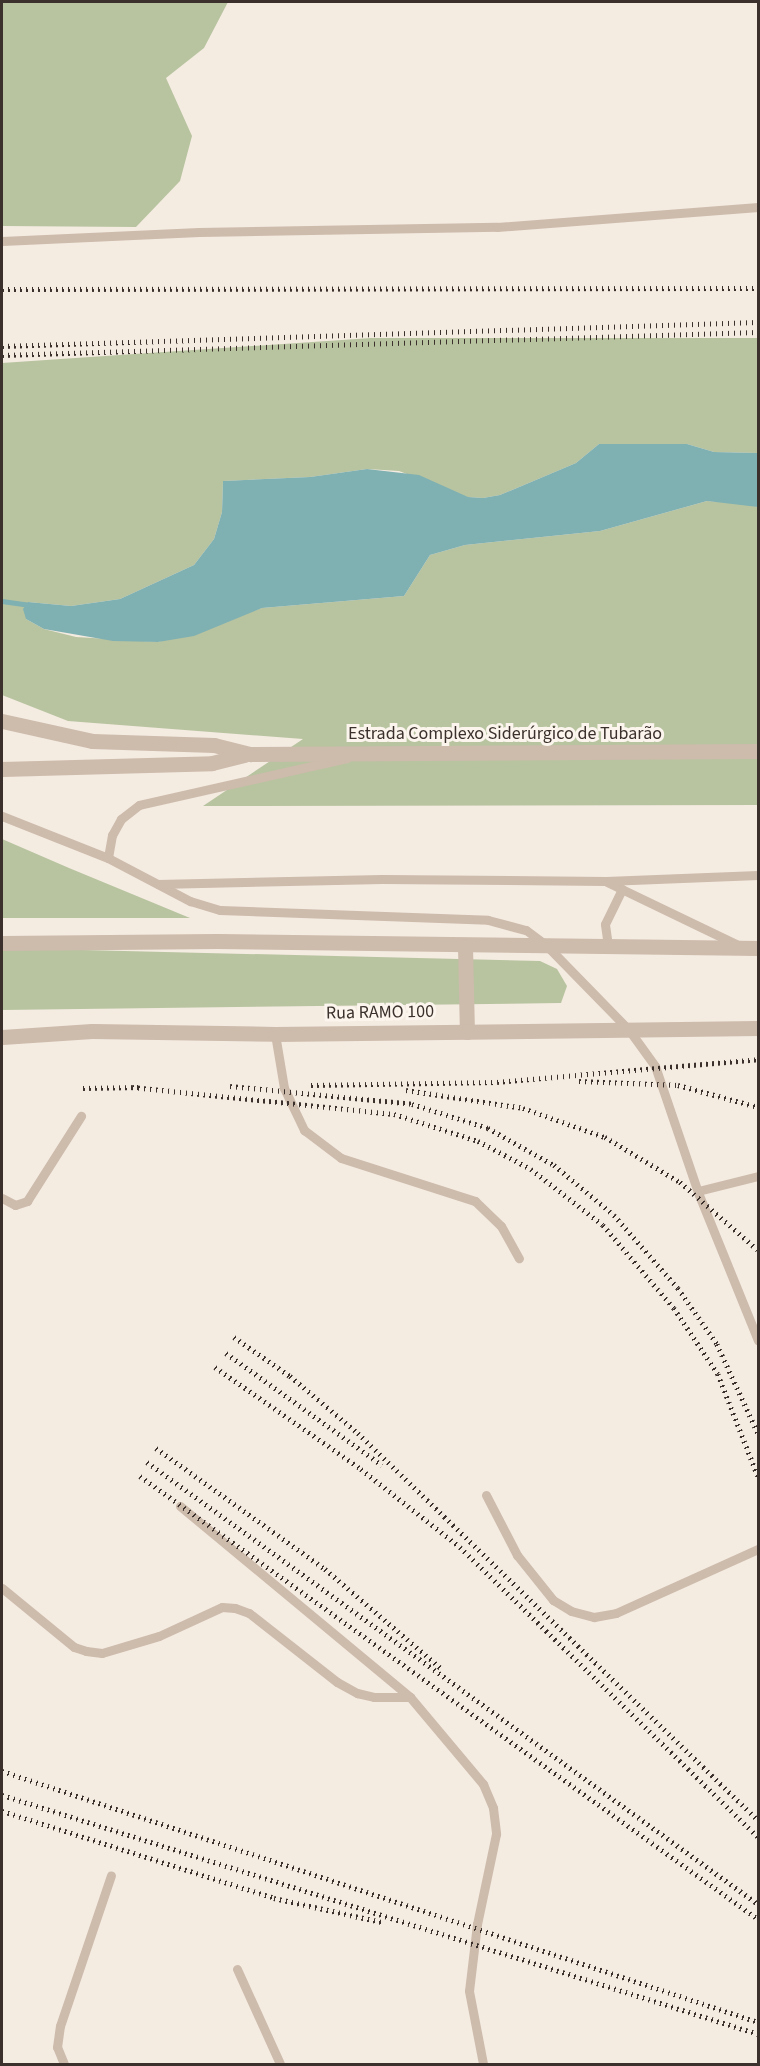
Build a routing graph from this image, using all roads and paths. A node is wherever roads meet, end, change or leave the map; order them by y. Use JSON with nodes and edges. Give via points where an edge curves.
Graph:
{"nodes":[{"id":1,"x":759,"y":207,"type":"edge"},
{"id":2,"x":2,"y":241,"type":"edge"},
{"id":3,"x":2,"y":721,"type":"edge"},
{"id":4,"x":759,"y":752,"type":"edge"},
{"id":5,"x":251,"y":754,"type":"junction"},
{"id":6,"x":361,"y":755,"type":"junction"},
{"id":7,"x":2,"y":769,"type":"edge"},
{"id":8,"x":2,"y":816,"type":"edge"},
{"id":9,"x":108,"y":858,"type":"junction"},
{"id":10,"x":759,"y":875,"type":"edge"},
{"id":11,"x":606,"y":881,"type":"junction"},
{"id":12,"x":156,"y":884,"type":"junction"},
{"id":13,"x":622,"y":889,"type":"junction"},
{"id":14,"x":2,"y":943,"type":"edge"},
{"id":15,"x":465,"y":946,"type":"junction"},
{"id":16,"x":547,"y":946,"type":"junction"},
{"id":17,"x":608,"y":946,"type":"junction"},
{"id":18,"x":743,"y":947,"type":"junction"},
{"id":19,"x":759,"y":948,"type":"edge"},
{"id":20,"x":759,"y":1028,"type":"edge"},
{"id":21,"x":629,"y":1030,"type":"junction"},
{"id":22,"x":466,"y":1032,"type":"junction"},
{"id":23,"x":275,"y":1034,"type":"junction"},
{"id":24,"x":2,"y":1037,"type":"edge"},
{"id":25,"x":81,"y":1116,"type":"dead end"},
{"id":26,"x":759,"y":1176,"type":"edge"},
{"id":27,"x":698,"y":1191,"type":"junction"},
{"id":28,"x":2,"y":1198,"type":"edge"},
{"id":29,"x":519,"y":1258,"type":"dead end"},
{"id":30,"x":759,"y":1340,"type":"edge"},
{"id":31,"x":486,"y":1495,"type":"dead end"},
{"id":32,"x":180,"y":1506,"type":"dead end"},
{"id":33,"x":759,"y":1549,"type":"edge"},
{"id":34,"x":2,"y":1588,"type":"edge"},
{"id":35,"x":410,"y":1697,"type":"junction"},
{"id":36,"x":111,"y":1875,"type":"dead end"},
{"id":37,"x":237,"y":1969,"type":"dead end"},
{"id":38,"x":64,"y":2064,"type":"edge"},
{"id":39,"x":280,"y":2064,"type":"edge"},
{"id":40,"x":483,"y":2064,"type":"edge"}],
"edges":[{"from":1,"to":2,"type":"lane","via":[[497,227],[198,232]]},
{"from":3,"to":5,"type":"street","name":"Estrada Complexo Siderúrgico de Tubarão","via":[[92,741],[214,746]]},
{"from":4,"to":6,"type":"street","name":"Estrada Complexo Siderúrgico de Tubarão"},
{"from":5,"to":6,"type":"street","name":"Estrada Complexo Siderúrgico de Tubarão"},
{"from":5,"to":7,"type":"street","name":"Estrada Complexo Siderúrgico de Tubarão","via":[[212,763]]},
{"from":6,"to":9,"type":"lane","via":[[139,805],[121,819],[112,835]]},
{"from":8,"to":9,"type":"lane"},
{"from":9,"to":12,"type":"lane"},
{"from":10,"to":11,"type":"lane"},
{"from":11,"to":12,"type":"lane","via":[[382,879]]},
{"from":11,"to":13,"type":"lane"},
{"from":12,"to":16,"type":"lane","via":[[220,910],[488,920],[526,930]]},
{"from":13,"to":17,"type":"lane","via":[[605,924]]},
{"from":13,"to":18,"type":"lane"},
{"from":14,"to":15,"type":"street","via":[[217,941]]},
{"from":15,"to":16,"type":"street"},
{"from":15,"to":22,"type":"street"},
{"from":16,"to":17,"type":"street"},
{"from":16,"to":21,"type":"lane"},
{"from":17,"to":18,"type":"street"},
{"from":18,"to":19,"type":"street"},
{"from":20,"to":21,"type":"street","name":"Rua RAMO 100"},
{"from":21,"to":22,"type":"street","name":"Rua RAMO 100"},
{"from":21,"to":27,"type":"lane","via":[[655,1066]]},
{"from":22,"to":23,"type":"street","name":"Rua RAMO 100"},
{"from":23,"to":24,"type":"street","name":"Rua RAMO 100","via":[[92,1031]]},
{"from":23,"to":29,"type":"lane","via":[[284,1088],[304,1130],[341,1158],[475,1202],[501,1226]]},
{"from":25,"to":28,"type":"lane","via":[[27,1202],[15,1205]]},
{"from":26,"to":27,"type":"lane"},
{"from":27,"to":30,"type":"lane"},
{"from":31,"to":33,"type":"lane","via":[[517,1555],[553,1600],[571,1611],[594,1617],[616,1613]]},
{"from":32,"to":35,"type":"lane"},
{"from":34,"to":35,"type":"lane","via":[[74,1647],[102,1653],[159,1636],[222,1607],[235,1608],[249,1613],[337,1682],[374,1697]]},
{"from":35,"to":40,"type":"lane","via":[[466,1759],[493,1808],[495,1843],[477,1924],[469,1991]]},
{"from":36,"to":38,"type":"lane","via":[[60,2026],[57,2047]]},
{"from":37,"to":39,"type":"lane"}]}
